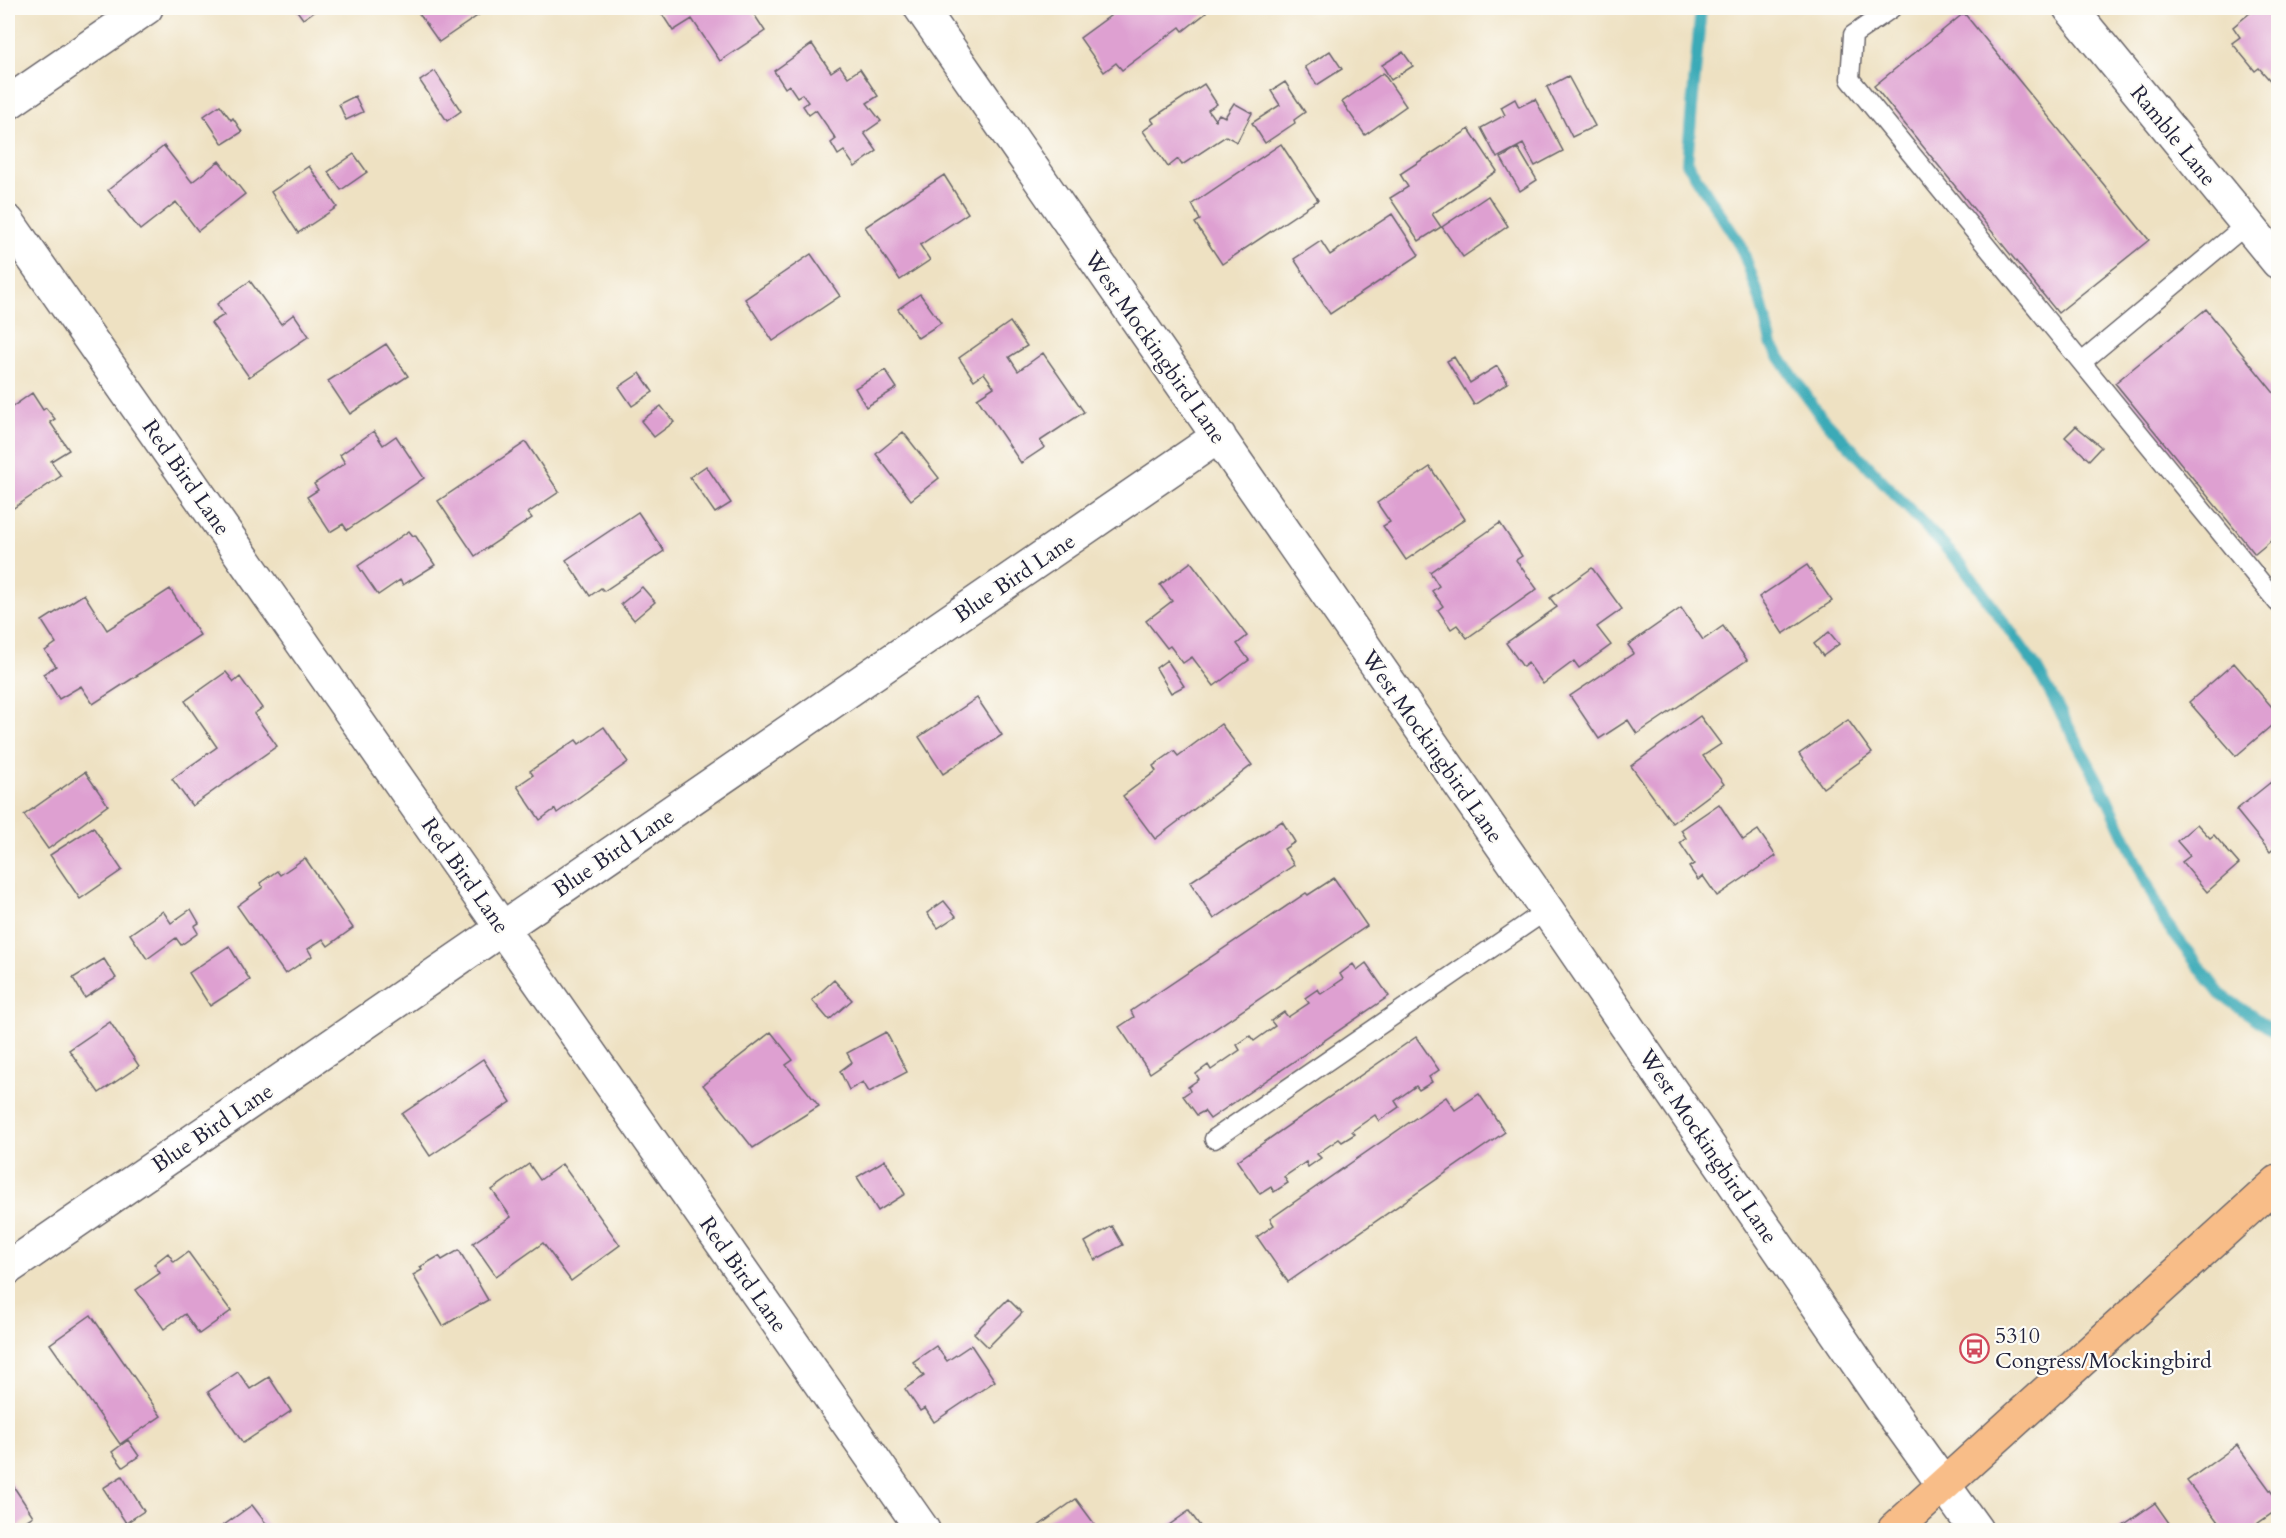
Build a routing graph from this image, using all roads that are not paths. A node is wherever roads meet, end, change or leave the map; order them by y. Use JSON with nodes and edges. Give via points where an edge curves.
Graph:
{"nodes":[{"id":1,"x":146,"y":8,"type":"edge"},
{"id":2,"x":921,"y":8,"type":"edge"},
{"id":3,"x":1892,"y":8,"type":"edge"},
{"id":4,"x":2070,"y":8,"type":"edge"},
{"id":5,"x":8,"y":103,"type":"edge"},
{"id":6,"x":8,"y":222,"type":"edge"},
{"id":7,"x":2247,"y":224,"type":"junction"},
{"id":8,"x":2278,"y":262,"type":"edge"},
{"id":9,"x":2082,"y":362,"type":"junction"},
{"id":10,"x":1219,"y":436,"type":"junction"},
{"id":11,"x":2278,"y":602,"type":"edge"},
{"id":12,"x":1547,"y":910,"type":"junction"},
{"id":13,"x":503,"y":928,"type":"junction"},
{"id":14,"x":1214,"y":1139,"type":"dead end"},
{"id":15,"x":2276,"y":1185,"type":"edge"},
{"id":16,"x":8,"y":1268,"type":"edge"},
{"id":17,"x":1945,"y":1485,"type":"junction"},
{"id":18,"x":923,"y":1530,"type":"edge"},
{"id":19,"x":1894,"y":1530,"type":"edge"},
{"id":20,"x":1976,"y":1530,"type":"edge"}],
"edges":[{"from":1,"to":5,"type":"street"},
{"from":2,"to":10,"type":"street","name":"West Mockingbird Lane"},
{"from":3,"to":9,"type":"lane","via":[[1853,35],[1850,79]]},
{"from":4,"to":7,"type":"street","name":"Ramble Lane"},
{"from":6,"to":13,"type":"street","name":"Red Bird Lane"},
{"from":7,"to":8,"type":"street","name":"Ramble Lane"},
{"from":7,"to":9,"type":"lane"},
{"from":9,"to":11,"type":"lane"},
{"from":10,"to":12,"type":"street","name":"West Mockingbird Lane"},
{"from":10,"to":13,"type":"street","name":"Blue Bird Lane"},
{"from":12,"to":14,"type":"lane"},
{"from":12,"to":17,"type":"street","name":"West Mockingbird Lane"},
{"from":13,"to":16,"type":"street","name":"Blue Bird Lane"},
{"from":13,"to":18,"type":"street","name":"Red Bird Lane"},
{"from":15,"to":17,"type":"main road"},
{"from":17,"to":19,"type":"main road"},
{"from":17,"to":20,"type":"street","name":"West Mockingbird Lane"}]}
